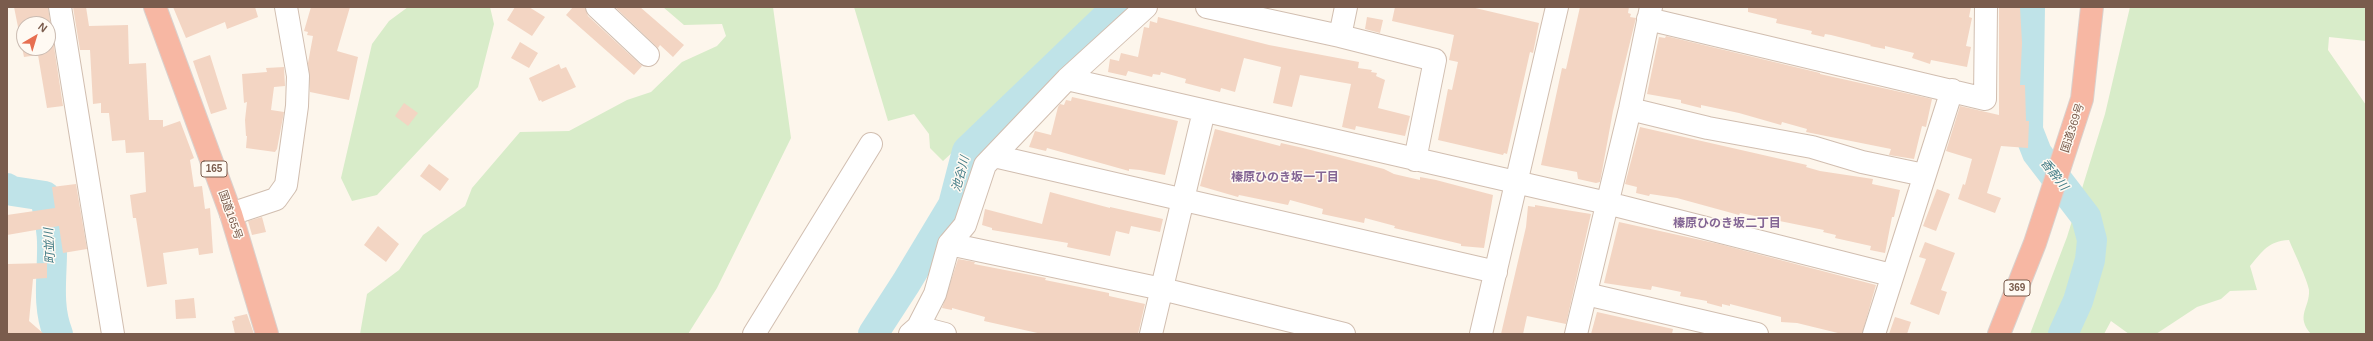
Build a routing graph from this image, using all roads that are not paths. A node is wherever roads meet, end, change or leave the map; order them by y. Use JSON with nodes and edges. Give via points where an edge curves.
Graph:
{"nodes":[{"id":1,"x":60,"y":7,"type":"edge"},
{"id":2,"x":155,"y":7,"type":"edge"},
{"id":3,"x":286,"y":7,"type":"edge"},
{"id":4,"x":598,"y":7,"type":"edge"},
{"id":5,"x":1146,"y":7,"type":"edge"},
{"id":6,"x":1207,"y":7,"type":"edge"},
{"id":7,"x":1346,"y":7,"type":"edge"},
{"id":8,"x":1558,"y":7,"type":"edge"},
{"id":9,"x":1986,"y":7,"type":"edge"},
{"id":10,"x":2092,"y":7,"type":"edge"},
{"id":11,"x":1650,"y":13,"type":"edge"},
{"id":12,"x":1340,"y":36,"type":"junction"},
{"id":13,"x":648,"y":55,"type":"dead end"},
{"id":14,"x":1067,"y":79,"type":"junction"},
{"id":15,"x":1952,"y":90,"type":"junction"},
{"id":16,"x":1630,"y":109,"type":"junction"},
{"id":17,"x":1204,"y":111,"type":"junction"},
{"id":18,"x":871,"y":144,"type":"dead end"},
{"id":19,"x":994,"y":156,"type":"junction"},
{"id":20,"x":1416,"y":160,"type":"junction"},
{"id":21,"x":1924,"y":175,"type":"junction"},
{"id":22,"x":1516,"y":184,"type":"junction"},
{"id":23,"x":1185,"y":199,"type":"junction"},
{"id":24,"x":1607,"y":203,"type":"junction"},
{"id":25,"x":231,"y":214,"type":"junction"},
{"id":26,"x":949,"y":244,"type":"junction"},
{"id":27,"x":1496,"y":272,"type":"junction"},
{"id":28,"x":1891,"y":275,"type":"junction"},
{"id":29,"x":1162,"y":289,"type":"junction"},
{"id":30,"x":1586,"y":294,"type":"junction"},
{"id":31,"x":914,"y":331,"type":"edge"},
{"id":32,"x":113,"y":334,"type":"edge"},
{"id":33,"x":267,"y":334,"type":"edge"},
{"id":34,"x":754,"y":334,"type":"edge"},
{"id":35,"x":945,"y":334,"type":"edge"},
{"id":36,"x":1151,"y":334,"type":"edge"},
{"id":37,"x":1344,"y":334,"type":"edge"},
{"id":38,"x":1481,"y":334,"type":"edge"},
{"id":39,"x":1576,"y":334,"type":"edge"},
{"id":40,"x":1757,"y":334,"type":"edge"},
{"id":41,"x":1874,"y":334,"type":"edge"},
{"id":42,"x":1999,"y":334,"type":"edge"}],
"edges":[{"from":1,"to":32,"type":"street"},
{"from":2,"to":25,"type":"highway","name":"国道165号","number":"165"},
{"from":3,"to":25,"type":"street","via":[[298,76],[297,106],[286,185],[276,199]]},
{"from":4,"to":13,"type":"street"},
{"from":5,"to":14,"type":"street"},
{"from":6,"to":12,"type":"street"},
{"from":7,"to":12,"type":"street"},
{"from":8,"to":22,"type":"street"},
{"from":9,"to":15,"type":"street","via":[[1985,99]]},
{"from":10,"to":42,"type":"highway","name":"国道369号","number":"369","via":[[2082,99],[2035,243]]},
{"from":11,"to":15,"type":"street"},
{"from":11,"to":16,"type":"street"},
{"from":12,"to":20,"type":"street","via":[[1435,60]]},
{"from":14,"to":17,"type":"street"},
{"from":14,"to":19,"type":"street"},
{"from":15,"to":21,"type":"street"},
{"from":16,"to":21,"type":"street","via":[[1708,128],[1812,147],[1862,162]]},
{"from":16,"to":24,"type":"street"},
{"from":17,"to":20,"type":"street"},
{"from":17,"to":23,"type":"street"},
{"from":18,"to":34,"type":"street"},
{"from":19,"to":23,"type":"street"},
{"from":19,"to":26,"type":"street","via":[[985,165],[964,225]]},
{"from":20,"to":22,"type":"street"},
{"from":21,"to":28,"type":"street"},
{"from":22,"to":24,"type":"street"},
{"from":22,"to":27,"type":"street"},
{"from":23,"to":27,"type":"street"},
{"from":23,"to":29,"type":"street"},
{"from":24,"to":28,"type":"street"},
{"from":24,"to":30,"type":"street"},
{"from":25,"to":33,"type":"highway","name":"国道165号","number":"165"},
{"from":26,"to":29,"type":"street"},
{"from":26,"to":31,"type":"street","via":[[935,294]]},
{"from":27,"to":38,"type":"street"},
{"from":28,"to":41,"type":"street"},
{"from":29,"to":36,"type":"street"},
{"from":29,"to":37,"type":"street"},
{"from":30,"to":39,"type":"street"},
{"from":30,"to":40,"type":"street"},
{"from":31,"to":35,"type":"street"}]}
